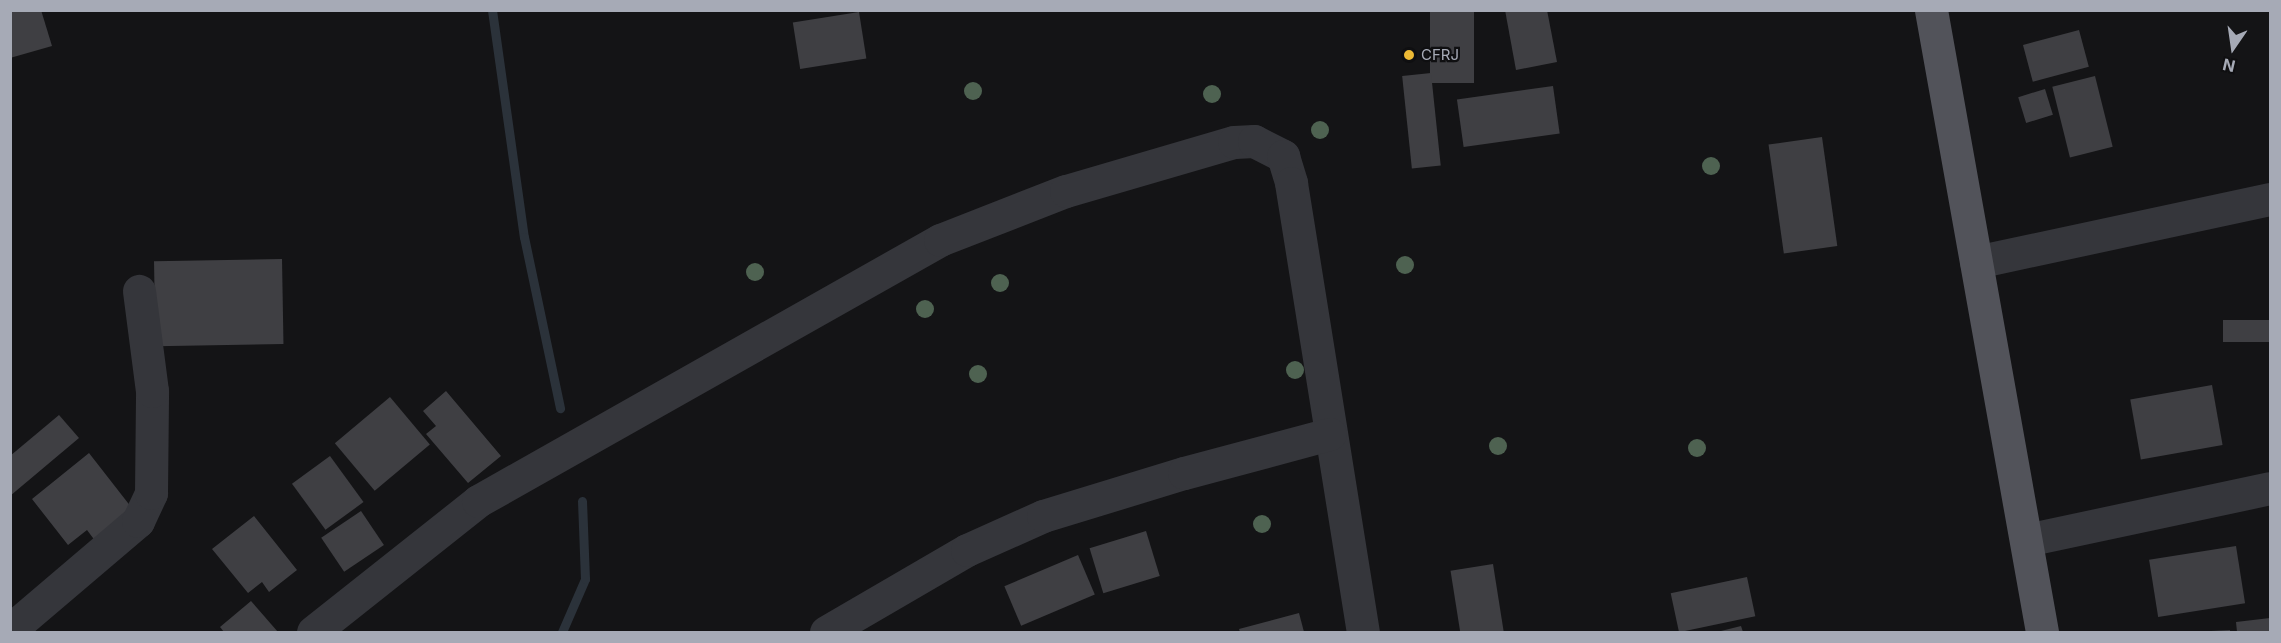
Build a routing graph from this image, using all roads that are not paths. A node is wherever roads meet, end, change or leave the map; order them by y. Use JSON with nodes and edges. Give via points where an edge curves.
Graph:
{"nodes":[{"id":1,"x":1931,"y":10,"type":"edge"},
{"id":2,"x":2271,"y":199,"type":"edge"},
{"id":3,"x":1976,"y":262,"type":"junction"},
{"id":4,"x":139,"y":291,"type":"dead end"},
{"id":5,"x":1330,"y":434,"type":"junction"},
{"id":6,"x":2271,"y":488,"type":"edge"},
{"id":7,"x":2026,"y":540,"type":"junction"},
{"id":8,"x":10,"y":630,"type":"edge"},
{"id":9,"x":313,"y":633,"type":"edge"},
{"id":10,"x":826,"y":633,"type":"edge"},
{"id":11,"x":1363,"y":633,"type":"edge"},
{"id":12,"x":2042,"y":633,"type":"edge"}],
"edges":[{"from":1,"to":3,"type":"main road"},
{"from":2,"to":3,"type":"street"},
{"from":3,"to":7,"type":"main road"},
{"from":4,"to":8,"type":"street","via":[[152,391],[151,493],[138,521]]},
{"from":5,"to":9,"type":"street","via":[[1305,265],[1283,156],[1254,141],[1234,142],[1027,204],[940,240],[478,501]]},
{"from":5,"to":10,"type":"street","via":[[1043,516],[967,550]]},
{"from":5,"to":11,"type":"street"},
{"from":6,"to":7,"type":"street"},
{"from":7,"to":12,"type":"main road"}]}
